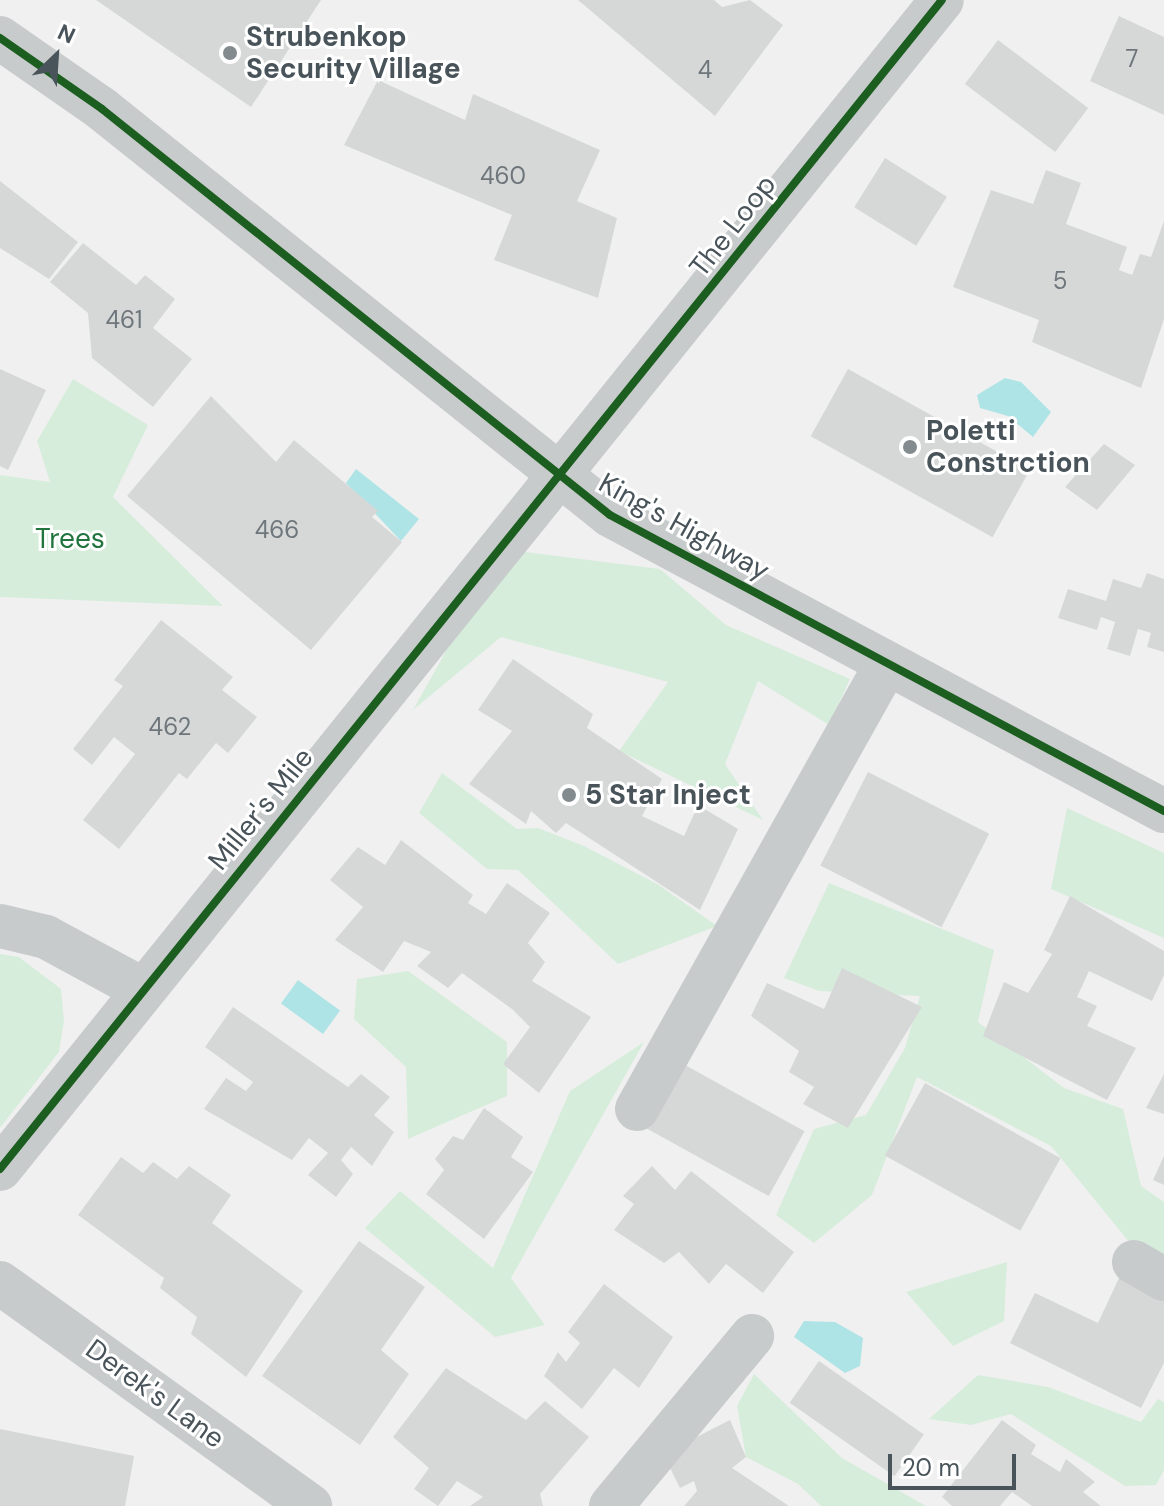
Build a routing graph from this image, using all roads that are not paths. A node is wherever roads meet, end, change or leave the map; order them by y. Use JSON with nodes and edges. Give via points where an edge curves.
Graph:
{"nodes":[{"id":1,"x":942,"y":0,"type":"edge"},
{"id":2,"x":0,"y":38,"type":"edge"},
{"id":3,"x":560,"y":480,"type":"junction"},
{"id":4,"x":887,"y":663,"type":"junction"},
{"id":5,"x":1160,"y":802,"type":"edge"},
{"id":6,"x":0,"y":926,"type":"edge"},
{"id":7,"x":142,"y":989,"type":"junction"},
{"id":8,"x":637,"y":1109,"type":"dead end"},
{"id":9,"x":0,"y":1169,"type":"edge"},
{"id":10,"x":0,"y":1283,"type":"edge"},
{"id":11,"x":752,"y":1336,"type":"dead end"},
{"id":12,"x":310,"y":1506,"type":"edge"},
{"id":13,"x":611,"y":1506,"type":"edge"}],
"edges":[{"from":1,"to":3,"type":"street","name":"The Loop"},
{"from":2,"to":3,"type":"street","name":"King's Highway","via":[[102,109]]},
{"from":3,"to":4,"type":"street","name":"King's Highway","via":[[610,515]]},
{"from":3,"to":7,"type":"street","name":"Miller's Mile"},
{"from":4,"to":5,"type":"street","name":"King's Highway"},
{"from":4,"to":8,"type":"street"},
{"from":6,"to":7,"type":"street","via":[[46,937]]},
{"from":7,"to":9,"type":"street","name":"Miller's Mile"},
{"from":10,"to":12,"type":"street","name":"Derek's Lane"},
{"from":11,"to":13,"type":"street"}]}
